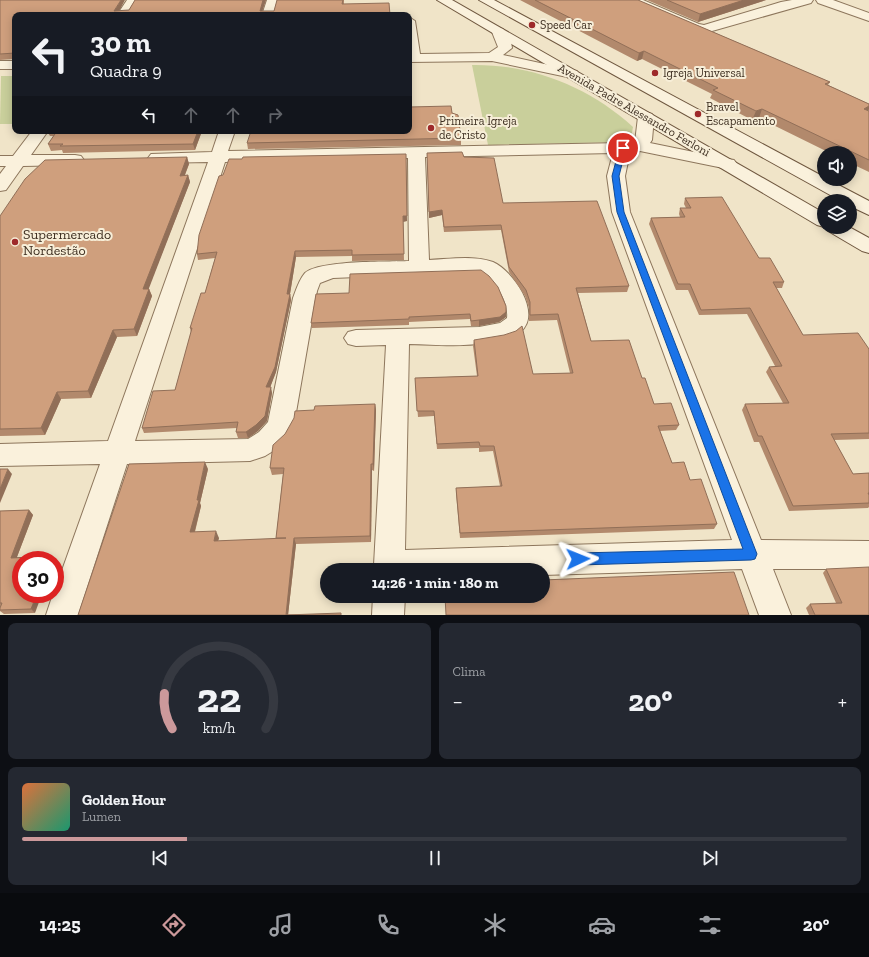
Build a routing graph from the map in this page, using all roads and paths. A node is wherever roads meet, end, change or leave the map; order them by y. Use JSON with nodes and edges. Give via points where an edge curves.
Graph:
{"nodes":[{"id":1,"x":133,"y":0,"type":"edge"},
{"id":2,"x":273,"y":0,"type":"edge"},
{"id":3,"x":444,"y":0,"type":"edge"},
{"id":4,"x":485,"y":0,"type":"edge"},
{"id":5,"x":633,"y":0,"type":"edge"},
{"id":6,"x":807,"y":0,"type":"edge"},
{"id":7,"x":822,"y":0,"type":"edge"},
{"id":8,"x":861,"y":2,"type":"dead end"},
{"id":9,"x":844,"y":8,"type":"junction"},
{"id":10,"x":125,"y":12,"type":"edge"},
{"id":11,"x":269,"y":12,"type":"edge"},
{"id":12,"x":869,"y":16,"type":"edge"},
{"id":13,"x":498,"y":32,"type":"junction"},
{"id":14,"x":492,"y":57,"type":"junction"},
{"id":15,"x":412,"y":58,"type":"edge"},
{"id":16,"x":0,"y":65,"type":"edge"},
{"id":17,"x":12,"y":65,"type":"edge"},
{"id":18,"x":572,"y":74,"type":"junction"},
{"id":19,"x":646,"y":117,"type":"junction"},
{"id":20,"x":38,"y":134,"type":"edge"},
{"id":21,"x":225,"y":134,"type":"edge"},
{"id":22,"x":631,"y":147,"type":"junction"},
{"id":23,"x":416,"y":152,"type":"junction"},
{"id":24,"x":217,"y":157,"type":"junction"},
{"id":25,"x":137,"y":159,"type":"edge"},
{"id":26,"x":90,"y":160,"type":"edge"},
{"id":27,"x":0,"y":161,"type":"edge"},
{"id":28,"x":18,"y":161,"type":"junction"},
{"id":29,"x":728,"y":164,"type":"junction"},
{"id":30,"x":0,"y":186,"type":"edge"},
{"id":31,"x":869,"y":209,"type":"edge"},
{"id":32,"x":817,"y":217,"type":"edge"},
{"id":33,"x":847,"y":234,"type":"edge"},
{"id":34,"x":869,"y":247,"type":"edge"},
{"id":35,"x":419,"y":267,"type":"junction"},
{"id":36,"x":398,"y":336,"type":"junction"},
{"id":37,"x":356,"y":338,"type":"dead end"},
{"id":38,"x":118,"y":451,"type":"junction"},
{"id":39,"x":0,"y":455,"type":"edge"},
{"id":40,"x":751,"y":554,"type":"junction"},
{"id":41,"x":869,"y":555,"type":"edge"},
{"id":42,"x":389,"y":563,"type":"edge"},
{"id":43,"x":500,"y":563,"type":"edge"},
{"id":44,"x":388,"y":603,"type":"edge"},
{"id":45,"x":62,"y":615,"type":"edge"},
{"id":46,"x":388,"y":615,"type":"edge"},
{"id":47,"x":775,"y":615,"type":"edge"}],
"edges":[{"from":1,"to":10,"type":"street"},
{"from":2,"to":11,"type":"street"},
{"from":3,"to":13,"type":"street","name":"Avenida Padre Alessandro Ferloni"},
{"from":4,"to":31,"type":"street","name":"Avenida Padre Alessandro Ferloni"},
{"from":5,"to":6,"type":"street","via":[[696,28],[705,29]]},
{"from":7,"to":9,"type":"street"},
{"from":8,"to":9,"type":"street"},
{"from":9,"to":12,"type":"street"},
{"from":13,"to":14,"type":"street","via":[[504,42],[504,48]]},
{"from":13,"to":18,"type":"street","name":"Avenida Padre Alessandro Ferloni"},
{"from":14,"to":15,"type":"street"},
{"from":14,"to":18,"type":"street"},
{"from":16,"to":17,"type":"street"},
{"from":18,"to":19,"type":"street","name":"Avenida Padre Alessandro Ferloni"},
{"from":19,"to":22,"type":"street","via":[[644,140]]},
{"from":19,"to":29,"type":"street","name":"Avenida Padre Alessandro Ferloni"},
{"from":20,"to":28,"type":"street"},
{"from":21,"to":24,"type":"street"},
{"from":22,"to":23,"type":"street"},
{"from":22,"to":29,"type":"street"},
{"from":22,"to":40,"type":"street","via":[[616,176],[621,212]]},
{"from":23,"to":24,"type":"street"},
{"from":23,"to":35,"type":"street"},
{"from":24,"to":25,"type":"street"},
{"from":24,"to":38,"type":"street"},
{"from":26,"to":28,"type":"street"},
{"from":27,"to":28,"type":"street"},
{"from":28,"to":30,"type":"street"},
{"from":29,"to":32,"type":"street","name":"Avenida Padre Alessandro Ferloni"},
{"from":33,"to":34,"type":"street"},
{"from":35,"to":36,"type":"street","via":[[479,265],[492,268],[500,275],[514,299],[519,314],[517,322],[510,328],[484,335]]},
{"from":35,"to":38,"type":"street","via":[[333,271],[318,274],[310,279],[304,298],[281,424],[272,437],[260,447],[250,450]]},
{"from":36,"to":37,"type":"street"},
{"from":36,"to":42,"type":"street"},
{"from":38,"to":39,"type":"street"},
{"from":38,"to":45,"type":"street"},
{"from":40,"to":41,"type":"street"},
{"from":40,"to":43,"type":"street"},
{"from":40,"to":47,"type":"street"},
{"from":44,"to":46,"type":"street"}]}
